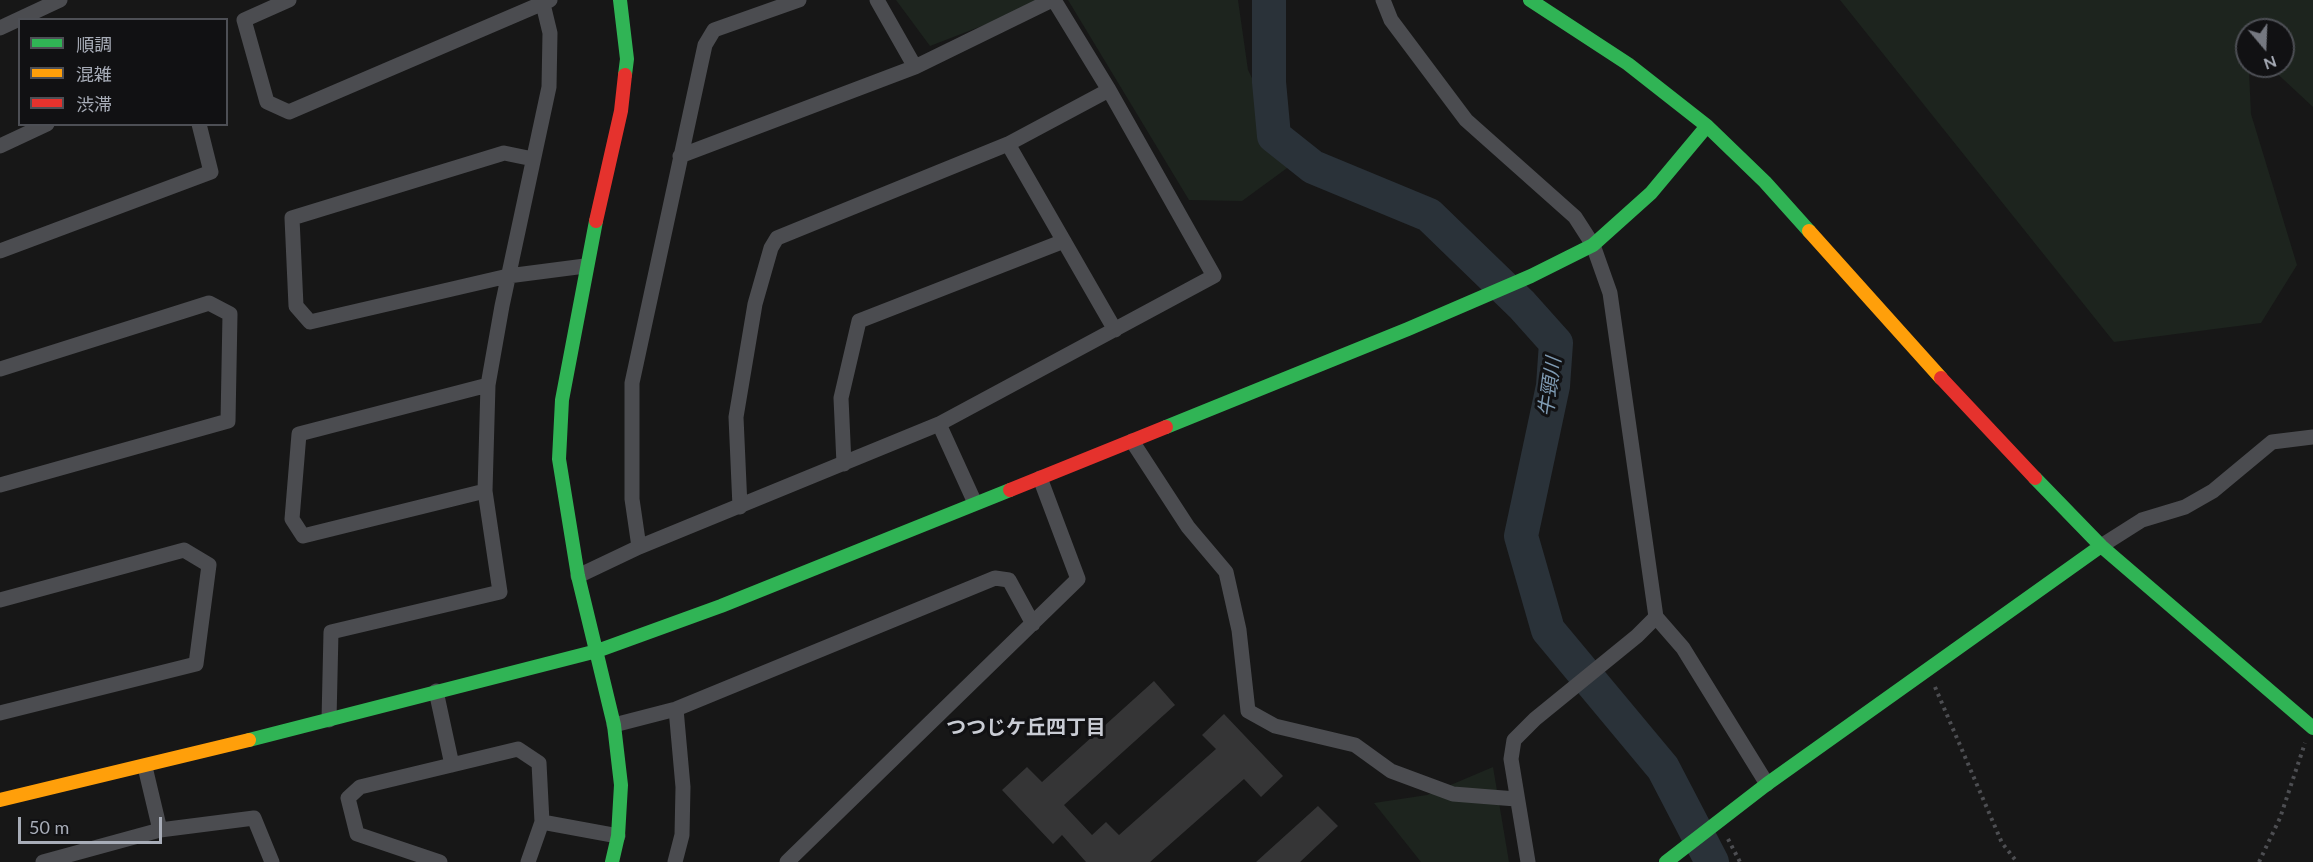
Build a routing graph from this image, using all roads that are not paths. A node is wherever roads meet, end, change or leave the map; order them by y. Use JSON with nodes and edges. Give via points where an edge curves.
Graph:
{"nodes":[{"id":1,"x":60,"y":0,"type":"edge"},
{"id":2,"x":289,"y":0,"type":"edge"},
{"id":3,"x":620,"y":0,"type":"edge"},
{"id":4,"x":799,"y":0,"type":"edge"},
{"id":5,"x":877,"y":0,"type":"edge"},
{"id":6,"x":1053,"y":0,"type":"edge"},
{"id":7,"x":1383,"y":0,"type":"edge"},
{"id":8,"x":1530,"y":0,"type":"edge"},
{"id":9,"x":545,"y":1,"type":"edge"},
{"id":10,"x":21,"y":18,"type":"edge"},
{"id":11,"x":18,"y":20,"type":"edge"},
{"id":12,"x":0,"y":28,"type":"edge"},
{"id":13,"x":915,"y":67,"type":"junction"},
{"id":14,"x":1110,"y":90,"type":"junction"},
{"id":15,"x":42,"y":126,"type":"edge"},
{"id":16,"x":200,"y":126,"type":"edge"},
{"id":17,"x":1707,"y":126,"type":"junction"},
{"id":18,"x":1008,"y":144,"type":"junction"},
{"id":19,"x":0,"y":146,"type":"edge"},
{"id":20,"x":681,"y":156,"type":"junction"},
{"id":21,"x":534,"y":159,"type":"junction"},
{"id":22,"x":1064,"y":241,"type":"junction"},
{"id":23,"x":1593,"y":245,"type":"junction"},
{"id":24,"x":0,"y":251,"type":"edge"},
{"id":25,"x":585,"y":266,"type":"junction"},
{"id":26,"x":508,"y":276,"type":"junction"},
{"id":27,"x":1115,"y":330,"type":"junction"},
{"id":28,"x":0,"y":369,"type":"edge"},
{"id":29,"x":488,"y":385,"type":"junction"},
{"id":30,"x":939,"y":424,"type":"junction"},
{"id":31,"x":2313,"y":437,"type":"edge"},
{"id":32,"x":1132,"y":441,"type":"junction"},
{"id":33,"x":844,"y":464,"type":"junction"},
{"id":34,"x":1040,"y":478,"type":"junction"},
{"id":35,"x":0,"y":485,"type":"edge"},
{"id":36,"x":485,"y":491,"type":"junction"},
{"id":37,"x":975,"y":503,"type":"junction"},
{"id":38,"x":740,"y":507,"type":"junction"},
{"id":39,"x":2101,"y":546,"type":"junction"},
{"id":40,"x":639,"y":547,"type":"junction"},
{"id":41,"x":578,"y":576,"type":"junction"},
{"id":42,"x":0,"y":600,"type":"edge"},
{"id":43,"x":1656,"y":617,"type":"junction"},
{"id":44,"x":1033,"y":624,"type":"junction"},
{"id":45,"x":597,"y":651,"type":"junction"},
{"id":46,"x":435,"y":691,"type":"junction"},
{"id":47,"x":676,"y":709,"type":"junction"},
{"id":48,"x":0,"y":712,"type":"edge"},
{"id":49,"x":329,"y":720,"type":"junction"},
{"id":50,"x":614,"y":725,"type":"junction"},
{"id":51,"x":2312,"y":727,"type":"edge"},
{"id":52,"x":453,"y":765,"type":"junction"},
{"id":53,"x":145,"y":767,"type":"junction"},
{"id":54,"x":1767,"y":784,"type":"junction"},
{"id":55,"x":1516,"y":799,"type":"junction"},
{"id":56,"x":0,"y":800,"type":"edge"},
{"id":57,"x":542,"y":822,"type":"junction"},
{"id":58,"x":160,"y":830,"type":"junction"},
{"id":59,"x":618,"y":836,"type":"junction"},
{"id":60,"x":46,"y":861,"type":"edge"},
{"id":61,"x":272,"y":862,"type":"edge"},
{"id":62,"x":441,"y":862,"type":"edge"},
{"id":63,"x":528,"y":862,"type":"edge"},
{"id":64,"x":612,"y":862,"type":"edge"},
{"id":65,"x":675,"y":862,"type":"edge"},
{"id":66,"x":786,"y":862,"type":"edge"},
{"id":67,"x":1527,"y":862,"type":"edge"},
{"id":68,"x":1666,"y":862,"type":"edge"}],
"edges":[{"from":1,"to":10,"type":"street"},
{"from":2,"to":9,"type":"street","via":[[244,20],[267,102],[289,112]]},
{"from":3,"to":25,"type":"street","via":[[627,59],[621,111]]},
{"from":4,"to":20,"type":"street","via":[[714,30],[705,45]]},
{"from":5,"to":13,"type":"street"},
{"from":6,"to":13,"type":"street"},
{"from":6,"to":14,"type":"street"},
{"from":7,"to":23,"type":"street","via":[[1391,20],[1466,120],[1575,217]]},
{"from":8,"to":17,"type":"street","via":[[1628,64]]},
{"from":9,"to":21,"type":"street","via":[[550,33],[549,87]]},
{"from":11,"to":12,"type":"street"},
{"from":13,"to":20,"type":"street"},
{"from":14,"to":18,"type":"street"},
{"from":14,"to":27,"type":"street","via":[[1214,276]]},
{"from":15,"to":19,"type":"street"},
{"from":16,"to":24,"type":"street","via":[[211,172]]},
{"from":17,"to":23,"type":"street","via":[[1650,194]]},
{"from":17,"to":39,"type":"street","via":[[1766,182],[1960,400]]},
{"from":18,"to":22,"type":"street"},
{"from":18,"to":38,"type":"street","via":[[777,238],[755,304],[736,417]]},
{"from":20,"to":40,"type":"street","via":[[632,383],[632,499]]},
{"from":21,"to":26,"type":"street"},
{"from":21,"to":26,"type":"street","via":[[504,153],[292,218],[296,306],[310,321]]},
{"from":22,"to":27,"type":"street"},
{"from":22,"to":33,"type":"street","via":[[859,321],[841,398]]},
{"from":23,"to":32,"type":"street","via":[[1463,306]]},
{"from":23,"to":43,"type":"street","via":[[1610,293]]},
{"from":25,"to":26,"type":"street"},
{"from":25,"to":41,"type":"street","via":[[562,400],[559,459]]},
{"from":26,"to":29,"type":"street"},
{"from":27,"to":30,"type":"street"},
{"from":28,"to":35,"type":"street","via":[[209,303],[230,314],[228,421]]},
{"from":29,"to":36,"type":"street"},
{"from":29,"to":36,"type":"street","via":[[299,434],[292,519],[303,536]]},
{"from":30,"to":33,"type":"street"},
{"from":30,"to":37,"type":"street"},
{"from":31,"to":39,"type":"street","via":[[2272,442],[2213,491],[2185,507],[2142,519]]},
{"from":32,"to":34,"type":"street"},
{"from":32,"to":55,"type":"street","via":[[1188,526],[1226,572],[1239,630],[1248,711],[1275,726],[1355,745],[1391,771],[1453,794]]},
{"from":33,"to":38,"type":"street"},
{"from":34,"to":37,"type":"street"},
{"from":34,"to":44,"type":"street","via":[[1078,579]]},
{"from":36,"to":49,"type":"street","via":[[500,592],[331,632]]},
{"from":37,"to":45,"type":"street","via":[[721,606]]},
{"from":38,"to":40,"type":"street"},
{"from":39,"to":51,"type":"street"},
{"from":39,"to":54,"type":"street"},
{"from":40,"to":41,"type":"street"},
{"from":41,"to":45,"type":"street"},
{"from":42,"to":48,"type":"street","via":[[184,550],[209,565],[196,664]]},
{"from":43,"to":54,"type":"street","via":[[1683,648]]},
{"from":43,"to":55,"type":"street","via":[[1514,740],[1511,759]]},
{"from":44,"to":47,"type":"street","via":[[1009,580],[995,578]]},
{"from":44,"to":66,"type":"street"},
{"from":45,"to":46,"type":"street"},
{"from":45,"to":50,"type":"street"},
{"from":46,"to":49,"type":"street"},
{"from":46,"to":52,"type":"street"},
{"from":47,"to":50,"type":"street"},
{"from":47,"to":65,"type":"street","via":[[683,787],[682,835]]},
{"from":49,"to":53,"type":"street"},
{"from":50,"to":59,"type":"street","via":[[621,785]]},
{"from":52,"to":57,"type":"street","via":[[518,749],[539,763]]},
{"from":52,"to":62,"type":"street","via":[[360,787],[348,798],[357,834]]},
{"from":53,"to":56,"type":"street"},
{"from":53,"to":58,"type":"street"},
{"from":54,"to":68,"type":"street"},
{"from":55,"to":67,"type":"street"},
{"from":57,"to":59,"type":"street"},
{"from":57,"to":63,"type":"street"},
{"from":58,"to":60,"type":"street"},
{"from":58,"to":61,"type":"street","via":[[254,818]]},
{"from":59,"to":64,"type":"street"}]}
